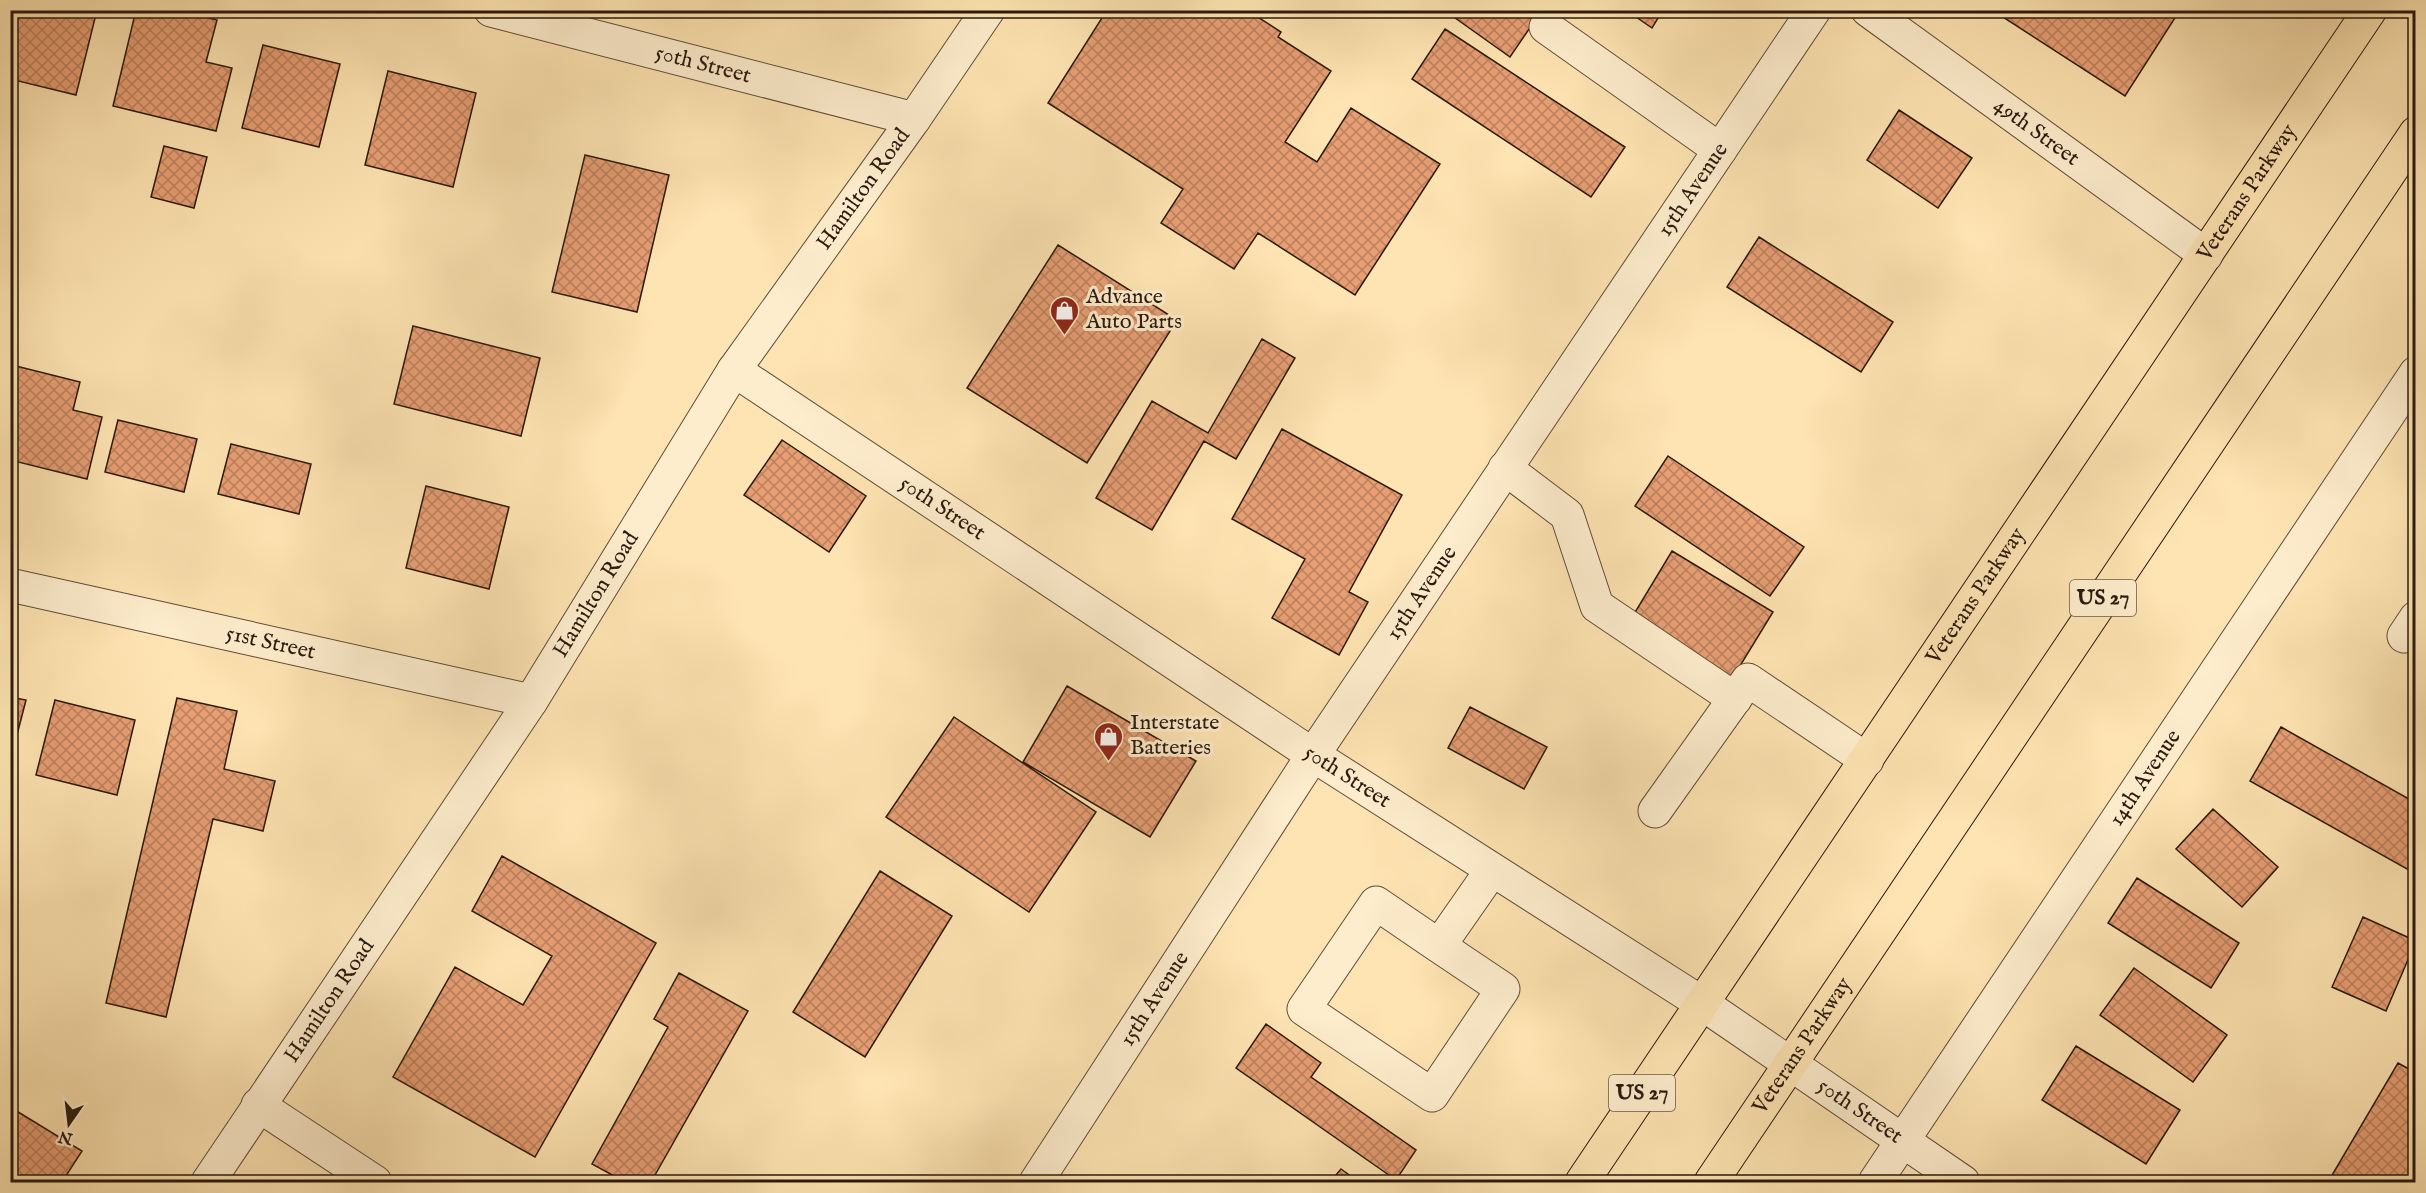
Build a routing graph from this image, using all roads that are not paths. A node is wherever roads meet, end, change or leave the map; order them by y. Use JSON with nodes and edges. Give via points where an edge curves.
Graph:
{"nodes":[{"id":1,"x":491,"y":10,"type":"edge"},
{"id":2,"x":988,"y":10,"type":"edge"},
{"id":3,"x":1814,"y":10,"type":"edge"},
{"id":4,"x":1868,"y":10,"type":"edge"},
{"id":5,"x":2370,"y":10,"type":"edge"},
{"id":6,"x":1546,"y":27,"type":"dead end"},
{"id":7,"x":914,"y":119,"type":"junction"},
{"id":8,"x":2415,"y":133,"type":"edge"},
{"id":9,"x":1720,"y":150,"type":"junction"},
{"id":10,"x":2206,"y":255,"type":"junction"},
{"id":11,"x":734,"y":370,"type":"junction"},
{"id":12,"x":2415,"y":375,"type":"edge"},
{"id":13,"x":1506,"y":468,"type":"junction"},
{"id":14,"x":10,"y":585,"type":"edge"},
{"id":15,"x":1735,"y":699,"type":"junction"},
{"id":16,"x":531,"y":701,"type":"junction"},
{"id":17,"x":1312,"y":755,"type":"junction"},
{"id":18,"x":1867,"y":760,"type":"junction"},
{"id":19,"x":1655,"y":811,"type":"dead end"},
{"id":20,"x":1492,"y":870,"type":"junction"},
{"id":21,"x":1439,"y":946,"type":"junction"},
{"id":22,"x":1703,"y":1004,"type":"junction"},
{"id":23,"x":1790,"y":1063,"type":"junction"},
{"id":24,"x":258,"y":1105,"type":"junction"},
{"id":25,"x":1903,"y":1141,"type":"junction"},
{"id":26,"x":208,"y":1182,"type":"edge"},
{"id":27,"x":375,"y":1182,"type":"edge"},
{"id":28,"x":1036,"y":1182,"type":"edge"},
{"id":29,"x":1582,"y":1182,"type":"edge"},
{"id":30,"x":1711,"y":1182,"type":"edge"},
{"id":31,"x":1875,"y":1182,"type":"edge"},
{"id":32,"x":1963,"y":1182,"type":"edge"}],
"edges":[{"from":1,"to":7,"type":"street","name":"50th Street"},
{"from":2,"to":7,"type":"street","name":"Hamilton Road"},
{"from":3,"to":9,"type":"street","name":"15th Avenue"},
{"from":4,"to":10,"type":"street","name":"49th Street"},
{"from":5,"to":10,"type":"main road","name":"Veterans Parkway","number":"US 27"},
{"from":6,"to":9,"type":"street"},
{"from":7,"to":11,"type":"street","name":"Hamilton Road"},
{"from":8,"to":23,"type":"main road","name":"Veterans Parkway","number":"US 27"},
{"from":9,"to":13,"type":"street","name":"15th Avenue"},
{"from":10,"to":18,"type":"main road","name":"Veterans Parkway","number":"US 27"},
{"from":11,"to":16,"type":"street","name":"Hamilton Road"},
{"from":11,"to":17,"type":"street","name":"50th Street"},
{"from":12,"to":25,"type":"street","name":"14th Avenue"},
{"from":13,"to":15,"type":"street","via":[[1567,515],[1597,606]]},
{"from":13,"to":17,"type":"street","name":"15th Avenue"},
{"from":14,"to":16,"type":"street","name":"51st Street"},
{"from":15,"to":18,"type":"street","via":[[1748,681]]},
{"from":15,"to":19,"type":"street"},
{"from":16,"to":24,"type":"street","name":"Hamilton Road"},
{"from":17,"to":20,"type":"street","name":"50th Street"},
{"from":17,"to":28,"type":"street","name":"15th Avenue"},
{"from":18,"to":22,"type":"main road","name":"Veterans Parkway","number":"US 27"},
{"from":20,"to":21,"type":"street"},
{"from":20,"to":22,"type":"street","name":"50th Street"},
{"from":21,"to":21,"type":"street","via":[[1376,903],[1304,1009],[1432,1095],[1503,988]]},
{"from":22,"to":23,"type":"street","name":"50th Street"},
{"from":22,"to":29,"type":"main road","name":"Veterans Parkway","number":"US 27"},
{"from":23,"to":25,"type":"street","name":"50th Street"},
{"from":23,"to":30,"type":"main road","name":"Veterans Parkway","number":"US 27"},
{"from":24,"to":26,"type":"street","name":"Hamilton Road"},
{"from":24,"to":27,"type":"street"},
{"from":25,"to":31,"type":"street","name":"14th Avenue"},
{"from":25,"to":32,"type":"street","name":"50th Street"}]}
